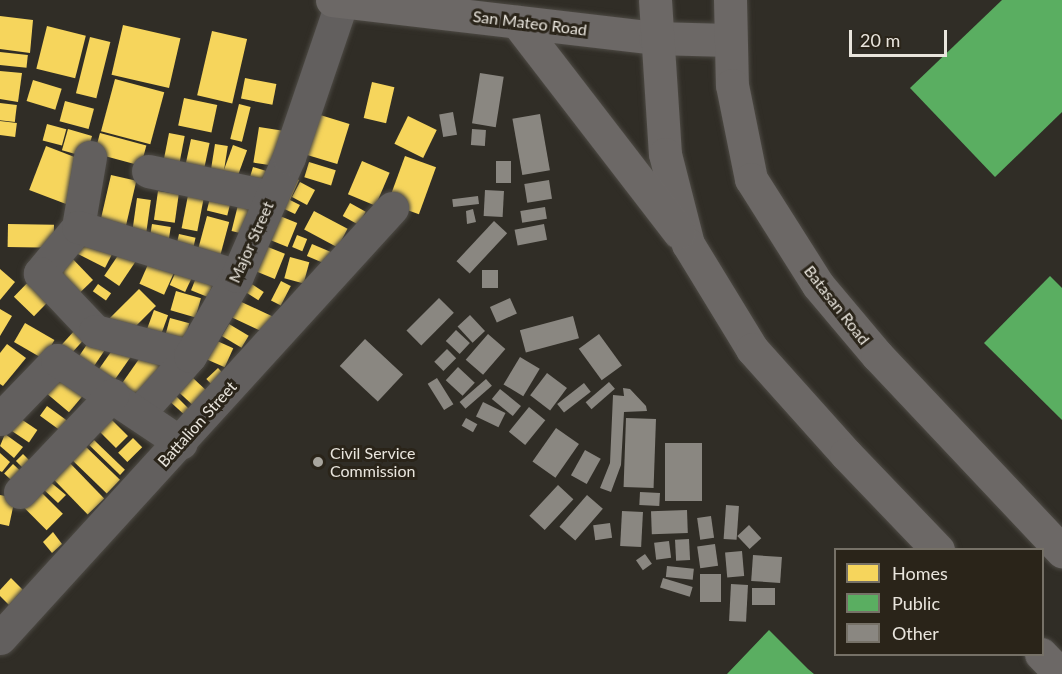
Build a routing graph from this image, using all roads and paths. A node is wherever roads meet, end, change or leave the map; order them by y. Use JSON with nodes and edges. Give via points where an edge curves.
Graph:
{"nodes":[{"id":1,"x":655,"y":0,"type":"edge"},
{"id":2,"x":730,"y":0,"type":"edge"},
{"id":3,"x":337,"y":1,"type":"edge"},
{"id":4,"x":517,"y":22,"type":"junction"},
{"id":5,"x":655,"y":38,"type":"junction"},
{"id":6,"x":729,"y":40,"type":"junction"},
{"id":7,"x":90,"y":157,"type":"dead end"},
{"id":8,"x":148,"y":171,"type":"dead end"},
{"id":9,"x":271,"y":197,"type":"junction"},
{"id":10,"x":392,"y":208,"type":"dead end"},
{"id":11,"x":78,"y":227,"type":"junction"},
{"id":12,"x":688,"y":244,"type":"junction"},
{"id":13,"x":237,"y":276,"type":"junction"},
{"id":14,"x":190,"y":356,"type":"junction"},
{"id":15,"x":112,"y":396,"type":"junction"},
{"id":16,"x":139,"y":413,"type":"junction"},
{"id":17,"x":0,"y":419,"type":"edge"},
{"id":18,"x":181,"y":443,"type":"junction"},
{"id":19,"x":20,"y":492,"type":"dead end"},
{"id":20,"x":937,"y":548,"type":"edge"},
{"id":21,"x":1062,"y":551,"type":"edge"},
{"id":22,"x":0,"y":638,"type":"edge"},
{"id":23,"x":1043,"y":656,"type":"edge"},
{"id":24,"x":1060,"y":674,"type":"edge"}],
"edges":[{"from":1,"to":5,"type":"main road"},
{"from":2,"to":6,"type":"main road","name":"Batasan Road"},
{"from":3,"to":4,"type":"main road","name":"San Mateo Road"},
{"from":3,"to":9,"type":"street","name":"Major Street","via":[[289,157]]},
{"from":4,"to":5,"type":"main road","name":"San Mateo Road"},
{"from":4,"to":12,"type":"main road"},
{"from":5,"to":6,"type":"main road","name":"San Mateo Road"},
{"from":5,"to":12,"type":"main road","via":[[665,154]]},
{"from":6,"to":21,"type":"main road","name":"Batasan Road","via":[[734,96],[751,179],[818,285],[877,355]]},
{"from":7,"to":11,"type":"street"},
{"from":8,"to":9,"type":"street"},
{"from":9,"to":13,"type":"street","name":"Major Street"},
{"from":10,"to":18,"type":"street","name":"Battalion Street"},
{"from":11,"to":13,"type":"street"},
{"from":11,"to":14,"type":"street","via":[[39,273],[95,331]]},
{"from":12,"to":20,"type":"main road","via":[[752,349]]},
{"from":13,"to":14,"type":"street","name":"Major Street"},
{"from":14,"to":16,"type":"street","name":"Major Street"},
{"from":15,"to":16,"type":"street"},
{"from":15,"to":17,"type":"street","via":[[57,360]]},
{"from":15,"to":19,"type":"street"},
{"from":16,"to":18,"type":"street"},
{"from":18,"to":22,"type":"street","name":"Battalion Street"},
{"from":23,"to":24,"type":"main road"}]}
